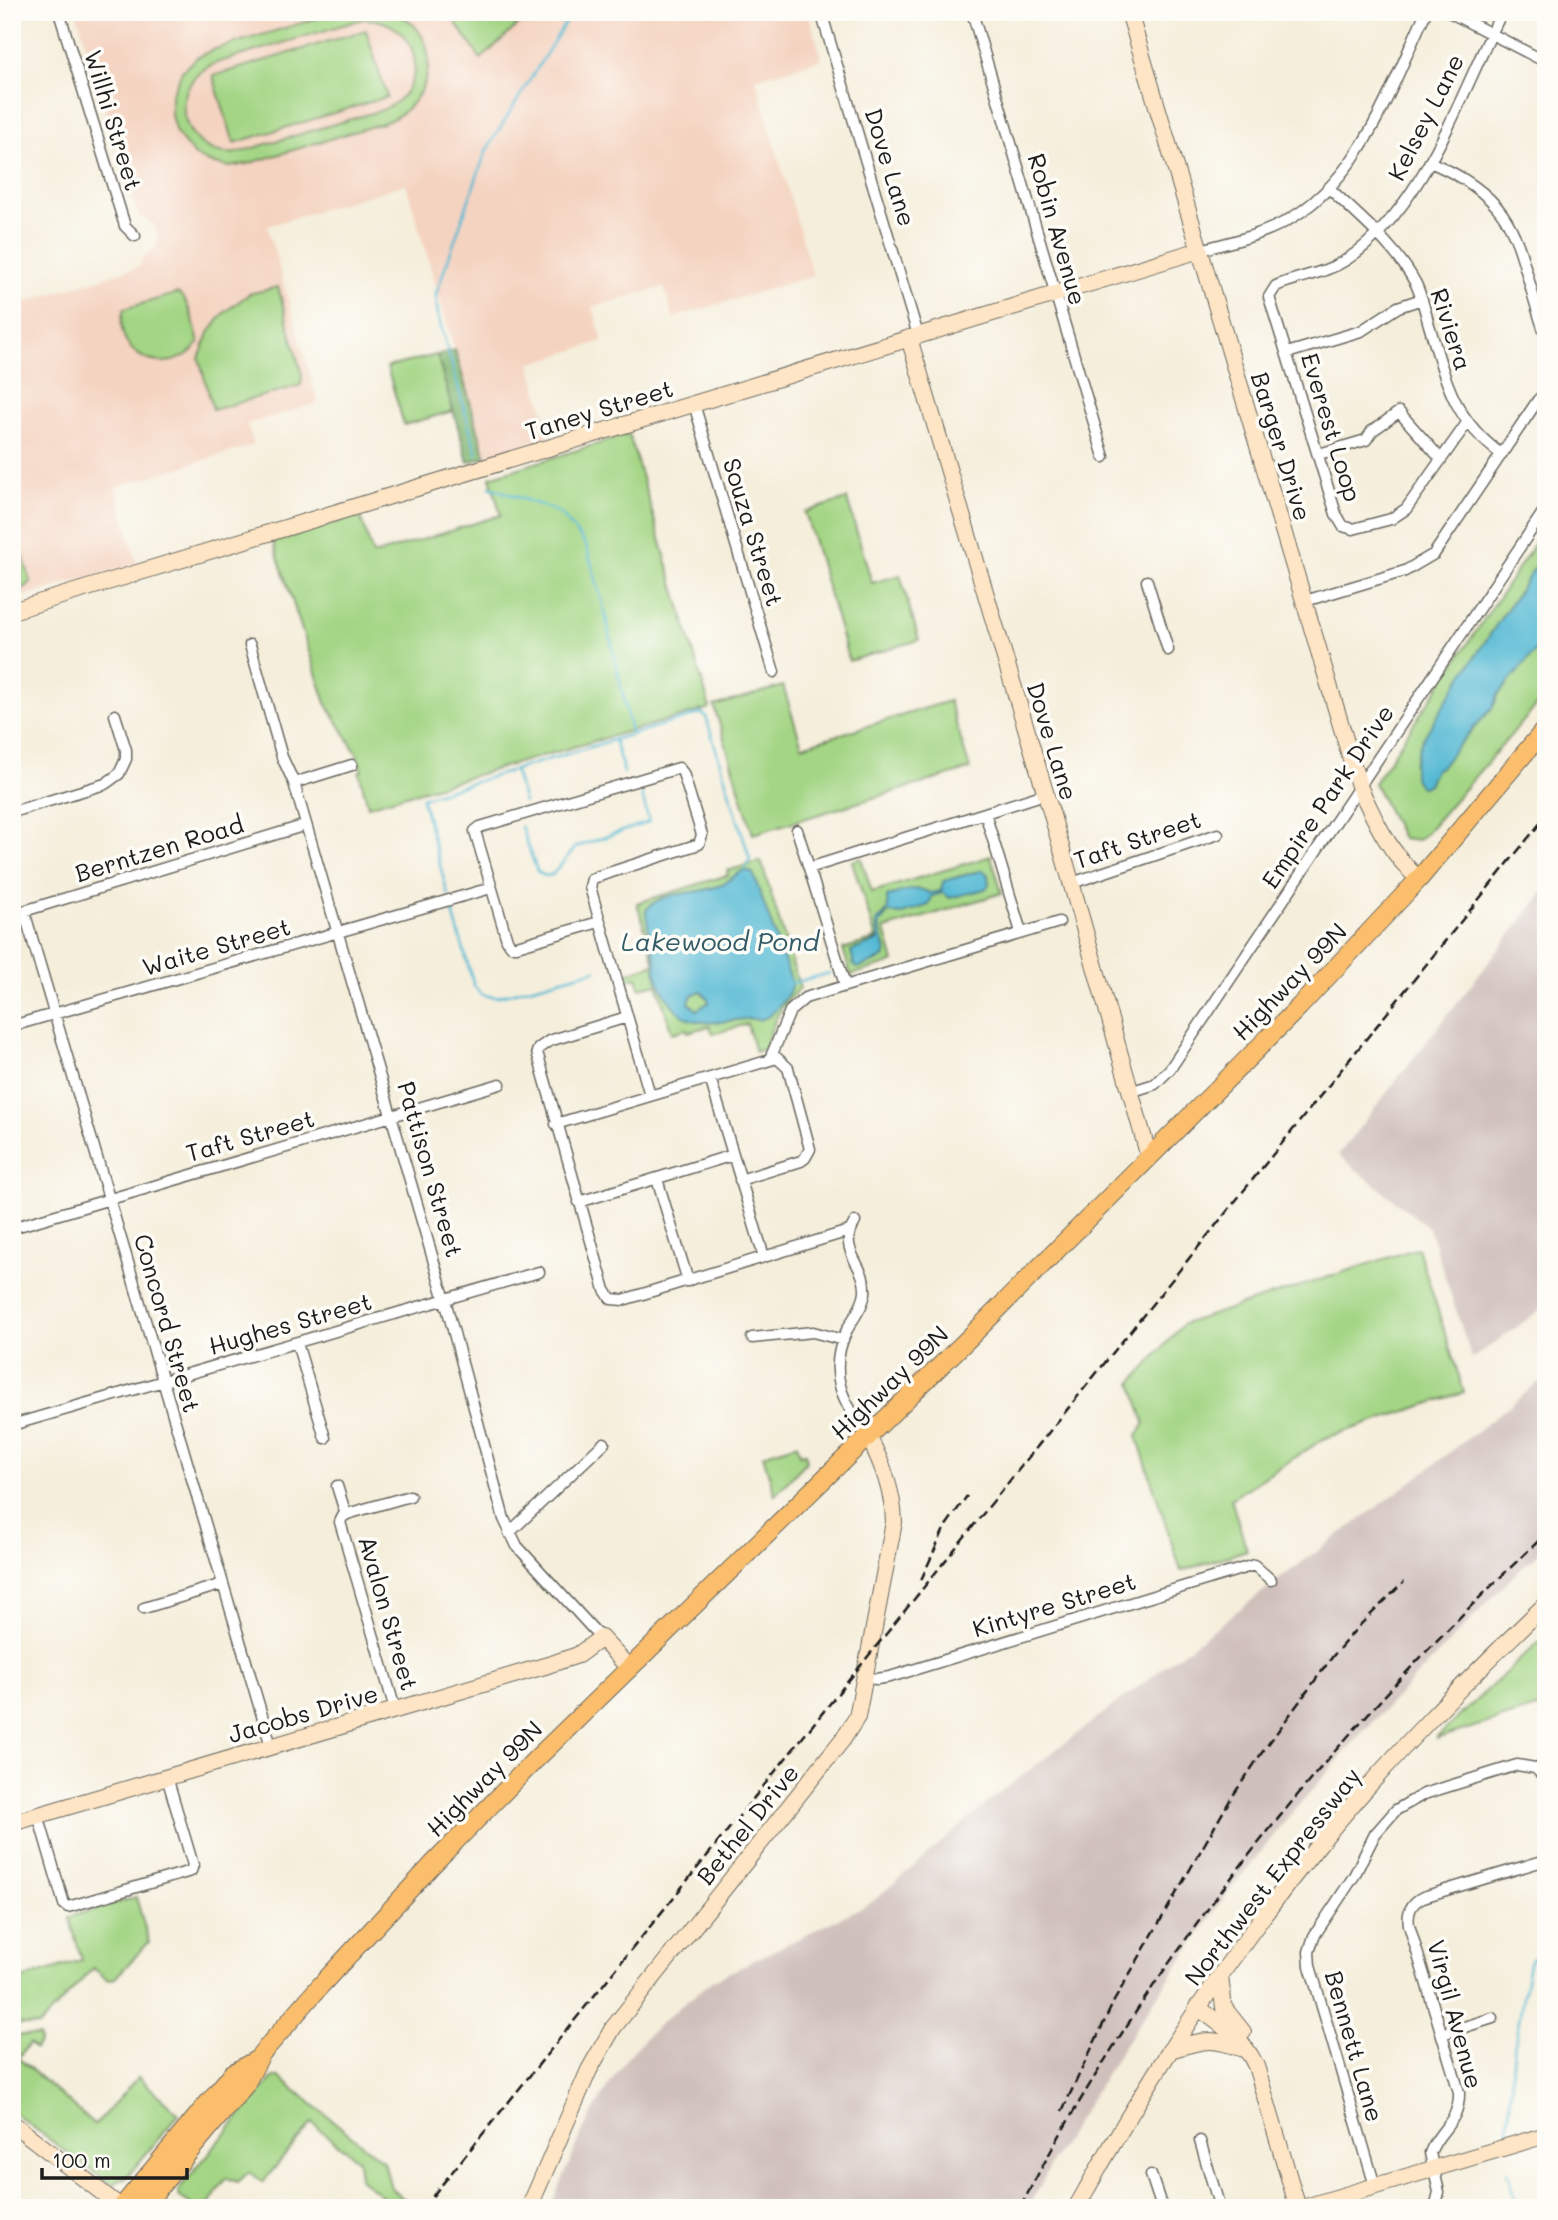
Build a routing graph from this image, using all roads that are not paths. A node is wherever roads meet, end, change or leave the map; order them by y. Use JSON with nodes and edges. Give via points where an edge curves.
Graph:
{"nodes":[{"id":1,"x":59,"y":12,"type":"edge"},
{"id":2,"x":821,"y":12,"type":"edge"},
{"id":3,"x":972,"y":12,"type":"edge"},
{"id":4,"x":1129,"y":12,"type":"edge"},
{"id":5,"x":1426,"y":12,"type":"edge"},
{"id":6,"x":1448,"y":12,"type":"edge"},
{"id":7,"x":1502,"y":12,"type":"edge"},
{"id":8,"x":1491,"y":32,"type":"junction"},
{"id":9,"x":1546,"y":62,"type":"edge"},
{"id":10,"x":1430,"y":162,"type":"junction"},
{"id":11,"x":1329,"y":188,"type":"junction"},
{"id":12,"x":1377,"y":234,"type":"junction"},
{"id":13,"x":135,"y":236,"type":"dead end"},
{"id":14,"x":1200,"y":250,"type":"junction"},
{"id":15,"x":1055,"y":294,"type":"junction"},
{"id":16,"x":1422,"y":299,"type":"junction"},
{"id":17,"x":914,"y":336,"type":"junction"},
{"id":18,"x":1546,"y":336,"type":"edge"},
{"id":19,"x":1287,"y":353,"type":"junction"},
{"id":20,"x":1546,"y":392,"type":"edge"},
{"id":21,"x":694,"y":404,"type":"junction"},
{"id":22,"x":1467,"y":423,"type":"junction"},
{"id":23,"x":1319,"y":454,"type":"junction"},
{"id":24,"x":1501,"y":454,"type":"junction"},
{"id":25,"x":1104,"y":457,"type":"dead end"},
{"id":26,"x":1440,"y":458,"type":"junction"},
{"id":27,"x":1546,"y":508,"type":"edge"},
{"id":28,"x":1147,"y":581,"type":"dead end"},
{"id":29,"x":1305,"y":601,"type":"junction"},
{"id":30,"x":12,"y":611,"type":"edge"},
{"id":31,"x":250,"y":645,"type":"dead end"},
{"id":32,"x":1168,"y":650,"type":"dead end"},
{"id":33,"x":774,"y":672,"type":"dead end"},
{"id":34,"x":115,"y":715,"type":"dead end"},
{"id":35,"x":1546,"y":728,"type":"edge"},
{"id":36,"x":352,"y":765,"type":"dead end"},
{"id":37,"x":294,"y":783,"type":"junction"},
{"id":38,"x":1359,"y":786,"type":"junction"},
{"id":39,"x":1045,"y":794,"type":"junction"},
{"id":40,"x":12,"y":812,"type":"edge"},
{"id":41,"x":985,"y":813,"type":"junction"},
{"id":42,"x":306,"y":825,"type":"junction"},
{"id":43,"x":797,"y":830,"type":"dead end"},
{"id":44,"x":1218,"y":834,"type":"dead end"},
{"id":45,"x":809,"y":868,"type":"junction"},
{"id":46,"x":1419,"y":879,"type":"junction"},
{"id":47,"x":1069,"y":884,"type":"junction"},
{"id":48,"x":491,"y":888,"type":"junction"},
{"id":49,"x":24,"y":911,"type":"joint"},
{"id":50,"x":599,"y":922,"type":"junction"},
{"id":51,"x":1059,"y":922,"type":"dead end"},
{"id":52,"x":1021,"y":932,"type":"junction"},
{"id":53,"x":338,"y":933,"type":"junction"},
{"id":54,"x":845,"y":985,"type":"junction"},
{"id":55,"x":55,"y":1013,"type":"junction"},
{"id":56,"x":627,"y":1017,"type":"junction"},
{"id":57,"x":12,"y":1026,"type":"edge"},
{"id":58,"x":770,"y":1059,"type":"junction"},
{"id":59,"x":710,"y":1078,"type":"junction"},
{"id":60,"x":500,"y":1084,"type":"dead end"},
{"id":61,"x":1130,"y":1093,"type":"junction"},
{"id":62,"x":650,"y":1095,"type":"junction"},
{"id":63,"x":392,"y":1116,"type":"junction"},
{"id":64,"x":556,"y":1124,"type":"junction"},
{"id":65,"x":733,"y":1155,"type":"junction"},
{"id":66,"x":1149,"y":1157,"type":"junction"},
{"id":67,"x":657,"y":1179,"type":"junction"},
{"id":68,"x":740,"y":1180,"type":"junction"},
{"id":69,"x":110,"y":1198,"type":"junction"},
{"id":70,"x":579,"y":1202,"type":"junction"},
{"id":71,"x":12,"y":1228,"type":"edge"},
{"id":72,"x":764,"y":1257,"type":"junction"},
{"id":73,"x":539,"y":1272,"type":"dead end"},
{"id":74,"x":688,"y":1281,"type":"junction"},
{"id":75,"x":445,"y":1300,"type":"junction"},
{"id":76,"x":752,"y":1338,"type":"dead end"},
{"id":77,"x":843,"y":1340,"type":"junction"},
{"id":78,"x":297,"y":1343,"type":"junction"},
{"id":79,"x":164,"y":1382,"type":"junction"},
{"id":80,"x":12,"y":1425,"type":"edge"},
{"id":81,"x":868,"y":1436,"type":"junction"},
{"id":82,"x":324,"y":1438,"type":"dead end"},
{"id":83,"x":604,"y":1443,"type":"dead end"},
{"id":84,"x":337,"y":1486,"type":"dead end"},
{"id":85,"x":410,"y":1496,"type":"dead end"},
{"id":86,"x":346,"y":1514,"type":"junction"},
{"id":87,"x":509,"y":1534,"type":"junction"},
{"id":88,"x":1272,"y":1580,"type":"dead end"},
{"id":89,"x":223,"y":1584,"type":"junction"},
{"id":90,"x":1546,"y":1604,"type":"edge"},
{"id":91,"x":144,"y":1608,"type":"dead end"},
{"id":92,"x":601,"y":1638,"type":"junction"},
{"id":93,"x":630,"y":1669,"type":"junction"},
{"id":94,"x":865,"y":1678,"type":"junction"},
{"id":95,"x":395,"y":1709,"type":"junction"},
{"id":96,"x":271,"y":1746,"type":"junction"},
{"id":97,"x":167,"y":1777,"type":"junction"},
{"id":98,"x":1546,"y":1778,"type":"edge"},
{"id":99,"x":38,"y":1815,"type":"junction"},
{"id":100,"x":12,"y":1823,"type":"edge"},
{"id":101,"x":1546,"y":1860,"type":"edge"},
{"id":102,"x":1220,"y":1977,"type":"junction"},
{"id":103,"x":1197,"y":2007,"type":"junction"},
{"id":104,"x":1493,"y":2018,"type":"dead end"},
{"id":105,"x":1442,"y":2034,"type":"junction"},
{"id":106,"x":1170,"y":2050,"type":"junction"},
{"id":107,"x":1249,"y":2051,"type":"junction"},
{"id":108,"x":256,"y":2060,"type":"junction"},
{"id":109,"x":12,"y":2123,"type":"edge"},
{"id":110,"x":1546,"y":2134,"type":"edge"},
{"id":111,"x":1200,"y":2141,"type":"dead end"},
{"id":112,"x":1433,"y":2169,"type":"junction"},
{"id":113,"x":1152,"y":2175,"type":"dead end"},
{"id":114,"x":1375,"y":2186,"type":"junction"},
{"id":115,"x":121,"y":2208,"type":"edge"},
{"id":116,"x":142,"y":2208,"type":"edge"},
{"id":117,"x":529,"y":2208,"type":"edge"},
{"id":118,"x":1076,"y":2208,"type":"edge"},
{"id":119,"x":1162,"y":2208,"type":"edge"},
{"id":120,"x":1220,"y":2208,"type":"edge"},
{"id":121,"x":1300,"y":2208,"type":"edge"},
{"id":122,"x":1435,"y":2208,"type":"edge"}],
"edges":[{"from":1,"to":13,"type":"street","name":"Willhi Street","via":[[125,226]]},
{"from":2,"to":17,"type":"street","name":"Dove Lane"},
{"from":3,"to":15,"type":"street","name":"Robin Avenue"},
{"from":4,"to":14,"type":"street","name":"Barger Drive"},
{"from":5,"to":11,"type":"street","via":[[1362,146]]},
{"from":6,"to":8,"type":"street"},
{"from":7,"to":8,"type":"street","name":"Kelsey Lane"},
{"from":8,"to":9,"type":"street"},
{"from":8,"to":10,"type":"street","name":"Kelsey Lane"},
{"from":10,"to":12,"type":"street","name":"Kelsey Lane"},
{"from":10,"to":18,"type":"street","via":[[1473,184],[1503,214],[1521,251]]},
{"from":11,"to":12,"type":"street","name":"Riviera"},
{"from":11,"to":14,"type":"street","via":[[1282,223]]},
{"from":12,"to":16,"type":"street","name":"Riviera","via":[[1411,276]]},
{"from":12,"to":19,"type":"street","name":"Everest Loop","via":[[1331,269],[1271,291],[1270,305]]},
{"from":14,"to":15,"type":"street","name":"Taney Street"},
{"from":14,"to":29,"type":"street","name":"Barger Drive"},
{"from":15,"to":17,"type":"street","name":"Taney Street"},
{"from":15,"to":25,"type":"street","name":"Robin Avenue"},
{"from":16,"to":19,"type":"street","via":[[1398,307],[1361,331]]},
{"from":16,"to":22,"type":"street","name":"Riviera","via":[[1447,384]]},
{"from":17,"to":21,"type":"street","name":"Taney Street"},
{"from":17,"to":39,"type":"street","name":"Dove Lane"},
{"from":19,"to":23,"type":"street","name":"Everest Loop"},
{"from":20,"to":24,"type":"street"},
{"from":21,"to":30,"type":"street","name":"Taney Street"},
{"from":21,"to":33,"type":"street","name":"Souza Street"},
{"from":22,"to":24,"type":"street","name":"Riviera"},
{"from":22,"to":26,"type":"street","name":"Everest Loop"},
{"from":23,"to":26,"type":"street","via":[[1366,440],[1399,412]]},
{"from":23,"to":26,"type":"street","name":"Everest Loop","via":[[1336,514],[1343,526],[1353,529],[1391,519],[1406,509]]},
{"from":24,"to":29,"type":"street","via":[[1434,554],[1405,571]]},
{"from":27,"to":38,"type":"street","name":"Empire Park Drive"},
{"from":28,"to":32,"type":"street"},
{"from":29,"to":38,"type":"street","name":"Barger Drive"},
{"from":31,"to":37,"type":"street","name":"Pattison Street","via":[[282,757]]},
{"from":34,"to":40,"type":"street","via":[[126,759],[112,781]]},
{"from":35,"to":46,"type":"main road","name":"Highway 99N"},
{"from":36,"to":37,"type":"street"},
{"from":37,"to":42,"type":"street","name":"Pattison Street"},
{"from":38,"to":46,"type":"street","name":"Barger Drive","via":[[1401,863]]},
{"from":38,"to":61,"type":"street","name":"Empire Park Drive","via":[[1170,1069],[1155,1084]]},
{"from":39,"to":41,"type":"street"},
{"from":39,"to":47,"type":"street","name":"Dove Lane"},
{"from":41,"to":45,"type":"street"},
{"from":41,"to":52,"type":"street"},
{"from":42,"to":49,"type":"street","name":"Berntzen Road"},
{"from":42,"to":53,"type":"street","name":"Pattison Street"},
{"from":43,"to":45,"type":"street"},
{"from":44,"to":47,"type":"street","name":"Taft Street"},
{"from":45,"to":54,"type":"street"},
{"from":46,"to":66,"type":"main road","name":"Highway 99N"},
{"from":47,"to":61,"type":"street","name":"Dove Lane"},
{"from":48,"to":50,"type":"street","via":[[513,947]]},
{"from":48,"to":50,"type":"street","via":[[477,828],[679,768],[702,839],[695,846],[592,879],[590,891]]},
{"from":48,"to":53,"type":"street","name":"Waite Street"},
{"from":49,"to":55,"type":"street","name":"Concord Street"},
{"from":50,"to":56,"type":"street"},
{"from":51,"to":52,"type":"street"},
{"from":52,"to":54,"type":"street"},
{"from":53,"to":55,"type":"street","name":"Waite Street"},
{"from":53,"to":63,"type":"street","name":"Pattison Street"},
{"from":54,"to":58,"type":"street","via":[[812,995],[794,1007]]},
{"from":55,"to":57,"type":"street","name":"Waite Street"},
{"from":55,"to":69,"type":"street","name":"Concord Street"},
{"from":56,"to":62,"type":"street"},
{"from":56,"to":64,"type":"street","via":[[539,1048],[537,1059]]},
{"from":58,"to":59,"type":"street"},
{"from":58,"to":68,"type":"street","via":[[782,1060],[788,1068],[810,1149],[801,1161]]},
{"from":59,"to":62,"type":"street"},
{"from":59,"to":65,"type":"street"},
{"from":60,"to":63,"type":"street","name":"Taft Street"},
{"from":61,"to":66,"type":"street","name":"Dove Lane"},
{"from":62,"to":64,"type":"street"},
{"from":63,"to":69,"type":"street","name":"Taft Street"},
{"from":63,"to":75,"type":"street","name":"Pattison Street"},
{"from":64,"to":70,"type":"street"},
{"from":65,"to":67,"type":"street"},
{"from":65,"to":68,"type":"street"},
{"from":66,"to":81,"type":"main road","name":"Highway 99N"},
{"from":67,"to":70,"type":"street"},
{"from":67,"to":74,"type":"street"},
{"from":68,"to":72,"type":"street"},
{"from":69,"to":71,"type":"street","name":"Taft Street"},
{"from":69,"to":79,"type":"street","name":"Concord Street"},
{"from":70,"to":74,"type":"street","via":[[611,1299],[623,1300]]},
{"from":72,"to":74,"type":"street"},
{"from":72,"to":77,"type":"street","via":[[852,1227],[849,1249],[865,1293]]},
{"from":73,"to":75,"type":"street","name":"Hughes Street"},
{"from":75,"to":78,"type":"street","name":"Hughes Street"},
{"from":75,"to":87,"type":"street","name":"Pattison Street"},
{"from":76,"to":77,"type":"street","via":[[813,1332]]},
{"from":77,"to":81,"type":"street","via":[[839,1386]]},
{"from":78,"to":79,"type":"street","name":"Hughes Street"},
{"from":78,"to":82,"type":"street"},
{"from":79,"to":80,"type":"street","name":"Hughes Street"},
{"from":79,"to":89,"type":"street","name":"Concord Street"},
{"from":81,"to":93,"type":"main road","name":"Highway 99N"},
{"from":81,"to":94,"type":"street","name":"Bethel Drive","via":[[894,1501],[894,1522]]},
{"from":83,"to":87,"type":"street"},
{"from":84,"to":86,"type":"street"},
{"from":85,"to":86,"type":"street","name":"Avalon Street"},
{"from":86,"to":95,"type":"street","name":"Avalon Street","via":[[341,1526]]},
{"from":87,"to":92,"type":"street","name":"Pattison Street"},
{"from":88,"to":94,"type":"street","name":"Kintyre Street","via":[[1254,1565],[890,1677]]},
{"from":89,"to":91,"type":"street"},
{"from":89,"to":96,"type":"street","name":"Concord Street"},
{"from":90,"to":102,"type":"street","name":"Northwest Expressway","via":[[1356,1802]]},
{"from":92,"to":93,"type":"street","name":"Pattison Street"},
{"from":92,"to":95,"type":"street","name":"Jacobs Drive","via":[[576,1656]]},
{"from":93,"to":108,"type":"main road","name":"Highway 99N","via":[[433,1864]]},
{"from":94,"to":117,"type":"street","name":"Bethel Drive","via":[[857,1717],[843,1740],[613,2028],[589,2070]]},
{"from":95,"to":96,"type":"street","name":"Jacobs Drive"},
{"from":96,"to":97,"type":"street","name":"Jacobs Drive"},
{"from":97,"to":99,"type":"street","name":"Jacobs Drive"},
{"from":97,"to":99,"type":"street","via":[[193,1865],[191,1871],[180,1875],[68,1907]]},
{"from":98,"to":114,"type":"street","name":"Bennett Lane","via":[[1535,1768],[1517,1765],[1405,1803],[1375,1834],[1354,1876],[1311,1941],[1310,1966]]},
{"from":99,"to":100,"type":"street","name":"Jacobs Drive"},
{"from":101,"to":105,"type":"street","name":"Virgil Avenue","via":[[1423,1897],[1411,1906],[1409,1925]]},
{"from":102,"to":103,"type":"street","name":"Northwest Expressway"},
{"from":102,"to":107,"type":"street","via":[[1224,2008],[1247,2038]]},
{"from":103,"to":106,"type":"street","name":"Northwest Expressway"},
{"from":103,"to":107,"type":"street","via":[[1235,2034]]},
{"from":104,"to":105,"type":"street"},
{"from":105,"to":112,"type":"street","name":"Virgil Avenue","via":[[1459,2100],[1455,2116],[1431,2149]]},
{"from":106,"to":107,"type":"street","via":[[1215,2039]]},
{"from":106,"to":118,"type":"street","name":"Northwest Expressway"},
{"from":107,"to":121,"type":"street"},
{"from":108,"to":115,"type":"main road","name":"Highway 99N","via":[[233,2073]]},
{"from":108,"to":116,"type":"main road","name":"Highway 99N","via":[[245,2085]]},
{"from":109,"to":115,"type":"street"},
{"from":110,"to":112,"type":"street"},
{"from":111,"to":120,"type":"street"},
{"from":112,"to":114,"type":"street"},
{"from":112,"to":122,"type":"street","name":"Virgil Avenue","via":[[1439,2192]]},
{"from":113,"to":119,"type":"street"},
{"from":114,"to":121,"type":"street"}]}
